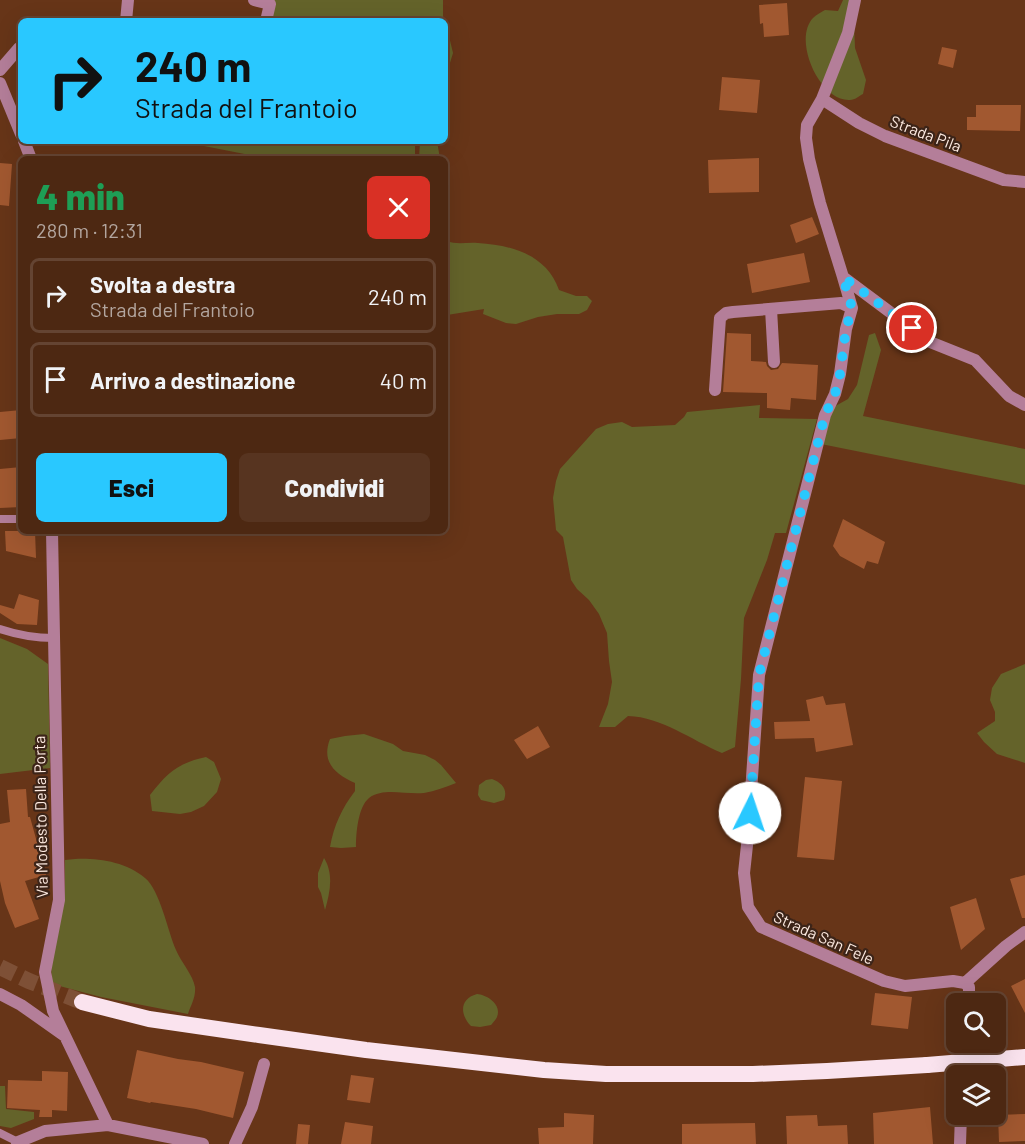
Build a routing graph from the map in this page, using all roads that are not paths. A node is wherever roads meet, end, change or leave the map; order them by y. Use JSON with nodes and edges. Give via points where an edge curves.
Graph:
{"nodes":[{"id":1,"x":128,"y":0,"type":"edge"},
{"id":2,"x":254,"y":0,"type":"edge"},
{"id":3,"x":855,"y":0,"type":"edge"},
{"id":4,"x":126,"y":18,"type":"edge"},
{"id":5,"x":267,"y":18,"type":"edge"},
{"id":6,"x":18,"y":48,"type":"edge"},
{"id":7,"x":0,"y":70,"type":"edge"},
{"id":8,"x":0,"y":83,"type":"edge"},
{"id":9,"x":822,"y":99,"type":"junction"},
{"id":10,"x":18,"y":127,"type":"edge"},
{"id":11,"x":1025,"y":182,"type":"edge"},
{"id":12,"x":843,"y":277,"type":"junction"},
{"id":13,"x":852,"y":308,"type":"junction"},
{"id":14,"x":771,"y":309,"type":"junction"},
{"id":15,"x":774,"y":362,"type":"dead end"},
{"id":16,"x":716,"y":390,"type":"dead end"},
{"id":17,"x":1025,"y":405,"type":"edge"},
{"id":18,"x":0,"y":519,"type":"edge"},
{"id":19,"x":18,"y":519,"type":"edge"},
{"id":20,"x":52,"y":534,"type":"edge"},
{"id":21,"x":0,"y":629,"type":"edge"},
{"id":22,"x":54,"y":638,"type":"junction"},
{"id":23,"x":1025,"y":932,"type":"edge"},
{"id":24,"x":965,"y":983,"type":"junction"},
{"id":25,"x":969,"y":993,"type":"edge"},
{"id":26,"x":0,"y":994,"type":"edge"},
{"id":27,"x":82,"y":1002,"type":"tunnel mouth"},
{"id":28,"x":66,"y":1036,"type":"junction"},
{"id":29,"x":1025,"y":1057,"type":"edge"},
{"id":30,"x":264,"y":1064,"type":"dead end"},
{"id":31,"x":108,"y":1125,"type":"junction"},
{"id":32,"x":961,"y":1125,"type":"edge"},
{"id":33,"x":0,"y":1133,"type":"edge"},
{"id":34,"x":18,"y":1143,"type":"edge"},
{"id":35,"x":203,"y":1144,"type":"edge"},
{"id":36,"x":235,"y":1144,"type":"edge"},
{"id":37,"x":960,"y":1144,"type":"edge"}],
"edges":[{"from":1,"to":4,"type":"street"},
{"from":2,"to":5,"type":"street","via":[[270,4]]},
{"from":3,"to":9,"type":"street","via":[[848,33]]},
{"from":6,"to":7,"type":"street"},
{"from":8,"to":10,"type":"street"},
{"from":9,"to":11,"type":"street","name":"Strada Pila","via":[[885,136],[1004,180]]},
{"from":9,"to":12,"type":"street","via":[[807,125],[806,138],[820,203]]},
{"from":12,"to":13,"type":"street"},
{"from":12,"to":17,"type":"street","via":[[930,342],[975,360],[1009,396]]},
{"from":13,"to":14,"type":"street","via":[[841,303]]},
{"from":13,"to":24,"type":"street","name":"Strada San Fele","via":[[835,394],[825,415],[759,675],[744,873],[748,907],[761,927],[884,981],[905,986]]},
{"from":14,"to":15,"type":"street"},
{"from":14,"to":16,"type":"street","via":[[726,313],[720,318]]},
{"from":18,"to":19,"type":"lane"},
{"from":20,"to":22,"type":"street","name":"Via Modesto Della Porta"},
{"from":21,"to":22,"type":"lane","via":[[17,635]]},
{"from":22,"to":28,"type":"street","name":"Via Modesto Della Porta","via":[[59,900],[45,972],[53,1011]]},
{"from":23,"to":24,"type":"street"},
{"from":24,"to":25,"type":"street"},
{"from":26,"to":28,"type":"street"},
{"from":27,"to":29,"type":"highway","bridge":true,"via":[[149,1019],[299,1041],[484,1064],[606,1074],[827,1071]]},
{"from":28,"to":31,"type":"street","name":"Via Modesto Della Porta"},
{"from":30,"to":36,"type":"street","via":[[252,1107]]},
{"from":31,"to":34,"type":"street","via":[[45,1131]]},
{"from":31,"to":35,"type":"street"},
{"from":32,"to":37,"type":"street"},
{"from":33,"to":34,"type":"lane"}]}
